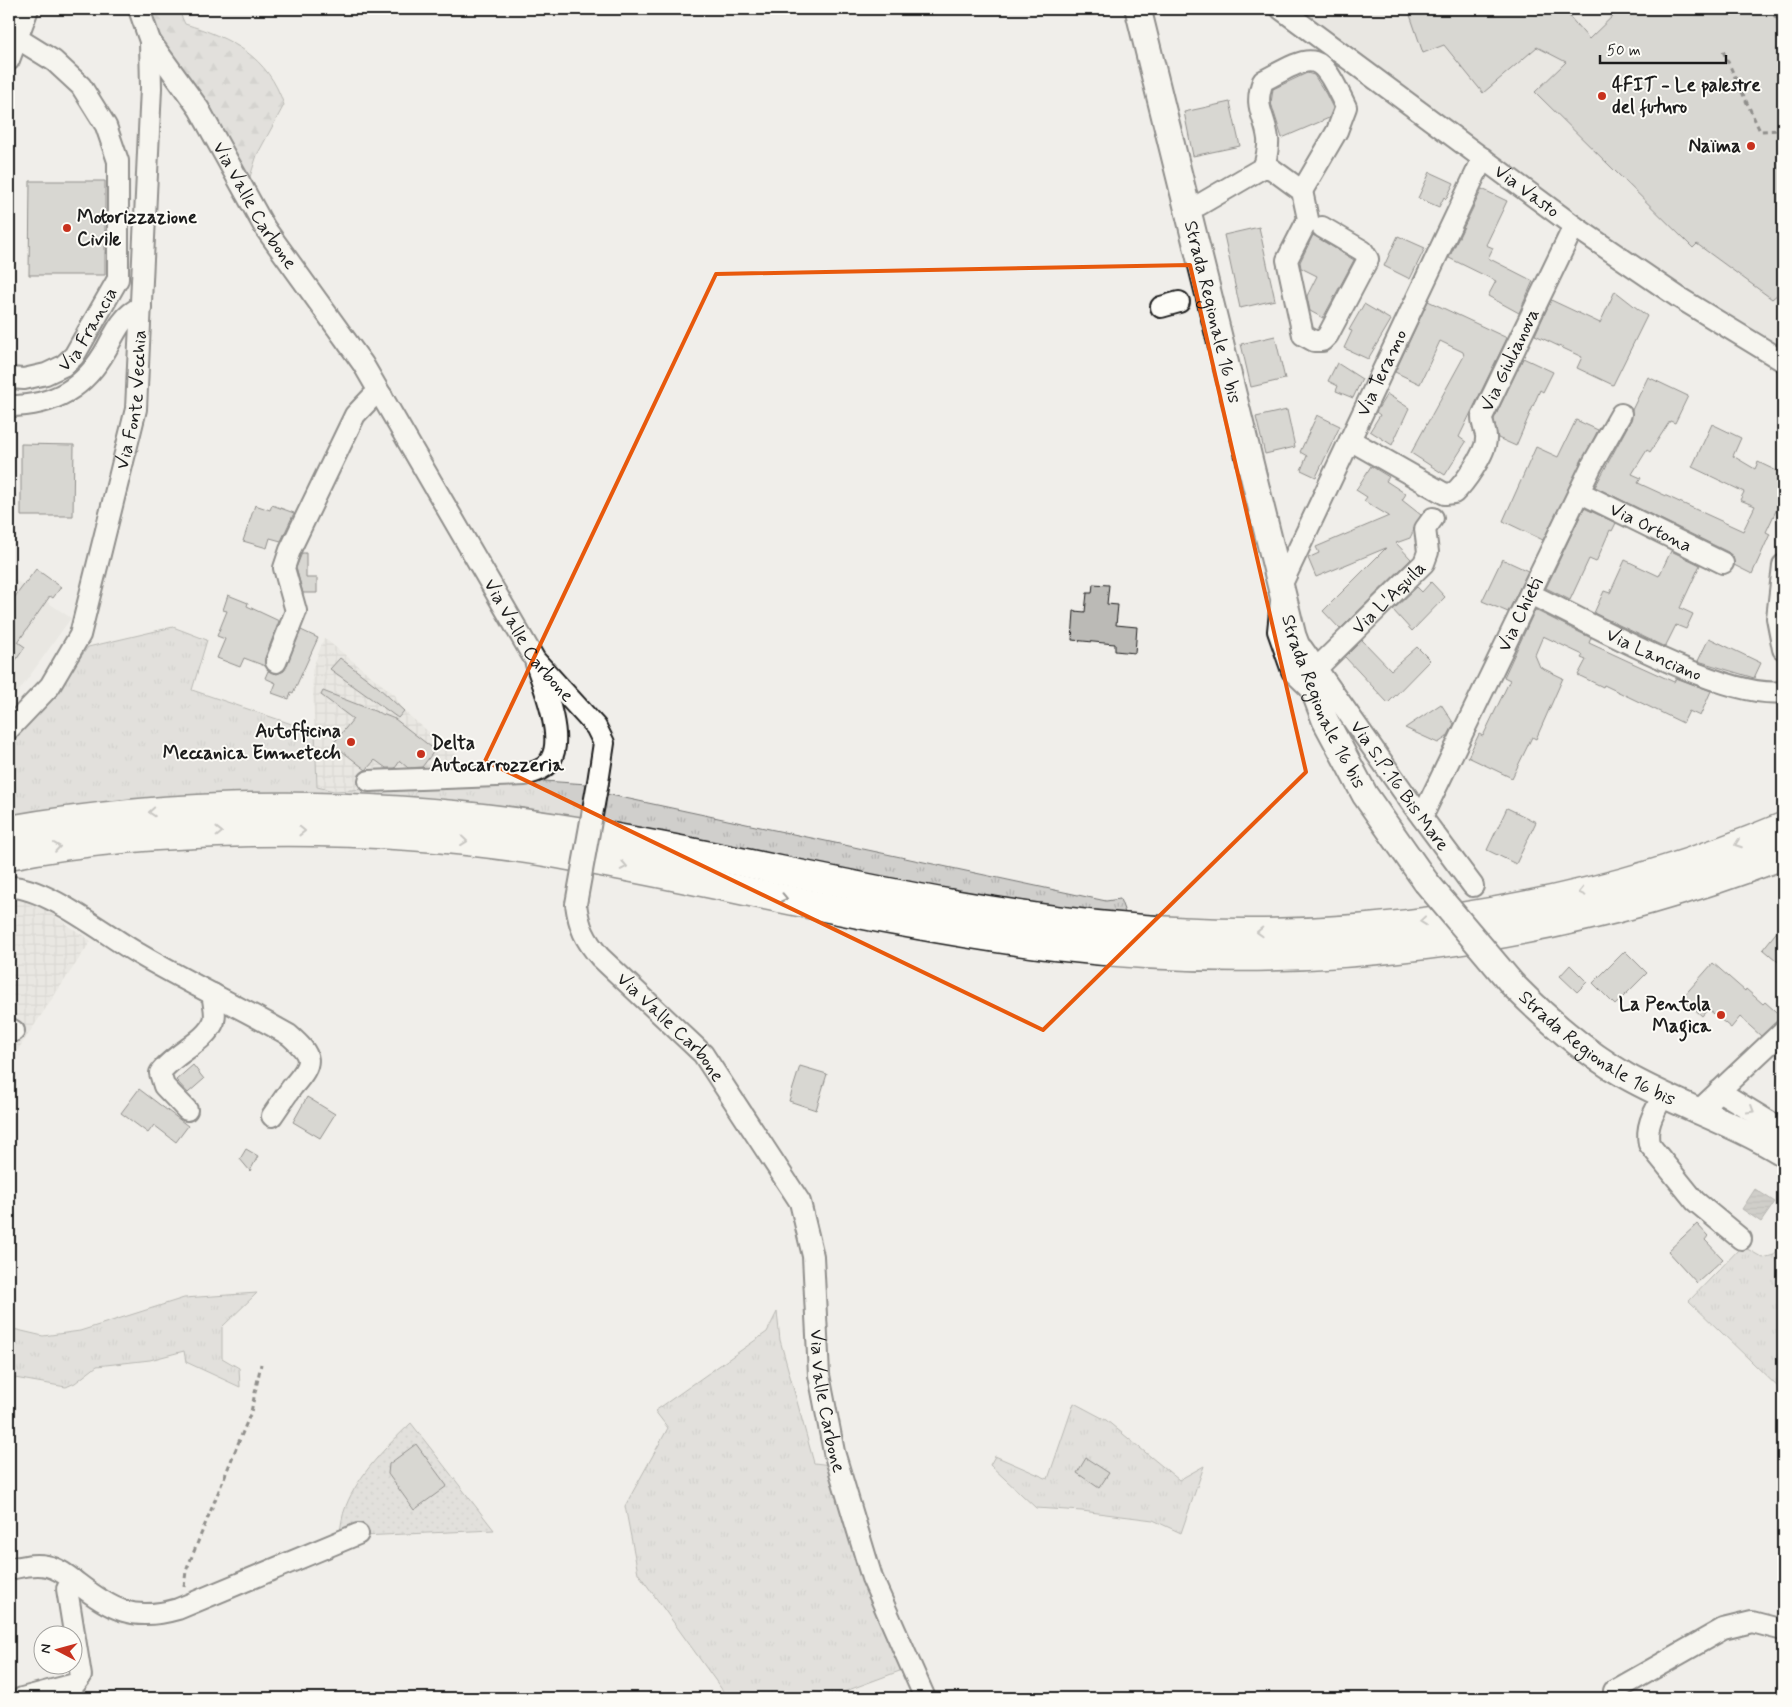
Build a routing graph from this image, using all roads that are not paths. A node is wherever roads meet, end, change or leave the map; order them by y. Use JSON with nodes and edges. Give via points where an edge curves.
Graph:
{"nodes":[{"id":1,"x":28,"y":9,"type":"edge"},
{"id":2,"x":139,"y":9,"type":"edge"},
{"id":3,"x":1138,"y":9,"type":"edge"},
{"id":4,"x":1156,"y":9,"type":"edge"},
{"id":5,"x":1281,"y":9,"type":"edge"},
{"id":6,"x":17,"y":38,"type":"junction"},
{"id":7,"x":150,"y":41,"type":"junction"},
{"id":8,"x":9,"y":60,"type":"edge"},
{"id":9,"x":1151,"y":61,"type":"junction"},
{"id":10,"x":1482,"y":158,"type":"junction"},
{"id":11,"x":1264,"y":167,"type":"junction"},
{"id":12,"x":1302,"y":191,"type":"junction"},
{"id":13,"x":1187,"y":209,"type":"junction"},
{"id":14,"x":1315,"y":223,"type":"junction"},
{"id":15,"x":1574,"y":226,"type":"junction"},
{"id":16,"x":141,"y":307,"type":"junction"},
{"id":17,"x":1783,"y":361,"type":"edge"},
{"id":18,"x":9,"y":378,"type":"edge"},
{"id":19,"x":382,"y":396,"type":"junction"},
{"id":20,"x":9,"y":406,"type":"edge"},
{"id":21,"x":1621,"y":414,"type":"dead end"},
{"id":22,"x":1350,"y":440,"type":"junction"},
{"id":23,"x":1579,"y":492,"type":"junction"},
{"id":24,"x":1433,"y":518,"type":"dead end"},
{"id":25,"x":1723,"y":563,"type":"dead end"},
{"id":26,"x":1783,"y":565,"type":"edge"},
{"id":27,"x":1281,"y":591,"type":"junction"},
{"id":28,"x":1530,"y":594,"type":"junction"},
{"id":29,"x":1293,"y":636,"type":"junction"},
{"id":30,"x":1783,"y":649,"type":"edge"},
{"id":31,"x":535,"y":660,"type":"junction"},
{"id":32,"x":276,"y":662,"type":"dead end"},
{"id":33,"x":1318,"y":668,"type":"junction"},
{"id":34,"x":1783,"y":692,"type":"edge"},
{"id":35,"x":1315,"y":693,"type":"junction"},
{"id":36,"x":9,"y":729,"type":"edge"},
{"id":37,"x":369,"y":780,"type":"dead end"},
{"id":38,"x":1422,"y":817,"type":"junction"},
{"id":39,"x":253,"y":820,"type":"junction"},
{"id":40,"x":1783,"y":827,"type":"edge"},
{"id":41,"x":9,"y":830,"type":"edge"},
{"id":42,"x":9,"y":855,"type":"edge"},
{"id":43,"x":1783,"y":855,"type":"edge"},
{"id":44,"x":1473,"y":886,"type":"dead end"},
{"id":45,"x":9,"y":887,"type":"edge"},
{"id":46,"x":213,"y":994,"type":"junction"},
{"id":47,"x":1783,"y":1031,"type":"edge"},
{"id":48,"x":1719,"y":1091,"type":"junction"},
{"id":49,"x":1664,"y":1094,"type":"junction"},
{"id":50,"x":187,"y":1110,"type":"dead end"},
{"id":51,"x":1698,"y":1111,"type":"junction"},
{"id":52,"x":272,"y":1116,"type":"dead end"},
{"id":53,"x":1783,"y":1130,"type":"edge"},
{"id":54,"x":1783,"y":1153,"type":"edge"},
{"id":55,"x":1741,"y":1239,"type":"dead end"},
{"id":56,"x":358,"y":1534,"type":"dead end"},
{"id":57,"x":9,"y":1569,"type":"edge"},
{"id":58,"x":73,"y":1580,"type":"junction"},
{"id":59,"x":1783,"y":1630,"type":"edge"},
{"id":60,"x":1614,"y":1691,"type":"dead end"},
{"id":61,"x":22,"y":1698,"type":"edge"},
{"id":62,"x":925,"y":1698,"type":"edge"}],
"edges":[{"from":1,"to":6,"type":"street"},
{"from":2,"to":7,"type":"street","name":"Via Valle Carbone"},
{"from":3,"to":9,"type":"main road","name":"Strada Regionale 16 bis"},
{"from":4,"to":9,"type":"main road","name":"Strada Regionale 16 bis","via":[[1150,38]]},
{"from":5,"to":10,"type":"street","name":"Via Vasto"},
{"from":6,"to":8,"type":"street"},
{"from":6,"to":18,"type":"street","name":"Via Francia","via":[[54,61],[81,86],[106,126],[118,161],[118,279],[74,356],[46,374],[24,379]]},
{"from":7,"to":16,"type":"street","name":"Via Fonte Vecchia","via":[[152,88]]},
{"from":7,"to":19,"type":"street","name":"Via Valle Carbone","via":[[199,109],[265,228],[363,364]]},
{"from":9,"to":13,"type":"main road","name":"Strada Regionale 16 bis"},
{"from":10,"to":15,"type":"street","name":"Via Vasto"},
{"from":10,"to":22,"type":"street","name":"Via Teramo"},
{"from":11,"to":12,"type":"street","via":[[1272,169]]},
{"from":11,"to":12,"type":"street","via":[[1268,140],[1258,110],[1258,95],[1263,81],[1299,62],[1317,62],[1333,80],[1346,107],[1337,131]]},
{"from":11,"to":13,"type":"street"},
{"from":12,"to":14,"type":"street"},
{"from":13,"to":27,"type":"main road","name":"Strada Regionale 16 bis"},
{"from":14,"to":14,"type":"street","via":[[1287,260],[1303,335],[1314,342],[1322,342],[1368,259],[1363,251]]},
{"from":15,"to":17,"type":"street","name":"Via Vasto","via":[[1678,297]]},
{"from":15,"to":22,"type":"street","name":"Via Giulianova","via":[[1482,417],[1482,428],[1487,437],[1485,447],[1454,493],[1445,494]]},
{"from":16,"to":20,"type":"street","via":[[129,313],[84,380],[66,394],[44,403]]},
{"from":16,"to":36,"type":"street","name":"Via Fonte Vecchia","via":[[136,410],[80,635],[50,686]]},
{"from":19,"to":31,"type":"street","name":"Via Valle Carbone"},
{"from":19,"to":32,"type":"street","via":[[372,397],[355,416],[290,550],[284,568],[296,611]]},
{"from":21,"to":23,"type":"street","name":"Via Chieti"},
{"from":22,"to":27,"type":"street","name":"Via Teramo"},
{"from":23,"to":25,"type":"street","name":"Via Ortona"},
{"from":23,"to":28,"type":"street","name":"Via Chieti"},
{"from":24,"to":33,"type":"street","name":"Via L'Aquila","via":[[1425,530],[1428,552],[1424,563]]},
{"from":26,"to":30,"type":"street","via":[[1777,618]]},
{"from":27,"to":29,"type":"main road","name":"Strada Regionale 16 bis"},
{"from":27,"to":35,"type":"street","via":[[1278,631],[1292,671]]},
{"from":28,"to":34,"type":"street","name":"Via Lanciano","via":[[1666,660],[1750,689]]},
{"from":28,"to":38,"type":"street","name":"Via Chieti"},
{"from":29,"to":33,"type":"street","name":"Via S.P.16 Bis Mare"},
{"from":29,"to":35,"type":"main road","name":"Strada Regionale 16 bis"},
{"from":31,"to":37,"type":"street","via":[[556,739],[552,759],[541,770],[525,774]]},
{"from":31,"to":62,"type":"street","name":"Via Valle Carbone","bridge":true,"via":[[596,727],[604,743],[576,904],[579,925],[587,942],[703,1054],[800,1202],[813,1256],[819,1375],[834,1452],[872,1578]]},
{"from":33,"to":38,"type":"street","name":"Via S.P.16 Bis Mare"},
{"from":35,"to":49,"type":"main road","name":"Strada Regionale 16 bis","bridge":true,"via":[[1325,720],[1366,795],[1426,882],[1513,985],[1595,1057]]},
{"from":38,"to":44,"type":"street","name":"Via S.P.16 Bis Mare"},
{"from":40,"to":39,"type":"highway","one_way":true,"via":[[1650,874],[1542,901],[1418,922],[1249,933],[1149,930],[1019,916],[614,838],[490,819],[342,807]]},
{"from":39,"to":41,"type":"highway","one_way":true,"via":[[121,814]]},
{"from":42,"to":39,"type":"highway","one_way":true},
{"from":39,"to":43,"type":"highway","one_way":true,"via":[[554,853],[1004,938],[1108,952],[1222,958],[1331,954],[1475,939],[1596,915],[1706,883]]},
{"from":45,"to":46,"type":"street","via":[[18,886],[46,896],[139,955]]},
{"from":46,"to":50,"type":"street","via":[[214,1020],[208,1031],[165,1065],[160,1073],[164,1086]]},
{"from":46,"to":52,"type":"street","via":[[289,1035],[305,1049],[309,1061],[306,1073]]},
{"from":47,"to":48,"type":"street"},
{"from":48,"to":51,"type":"street"},
{"from":48,"to":53,"type":"street","one_way":true},
{"from":49,"to":51,"type":"main road","name":"Strada Regionale 16 bis"},
{"from":49,"to":55,"type":"street","via":[[1650,1120],[1649,1144],[1695,1201]]},
{"from":51,"to":54,"type":"main road","name":"Strada Regionale 16 bis"},
{"from":56,"to":58,"type":"street","via":[[158,1614],[128,1613],[102,1602]]},
{"from":57,"to":58,"type":"street","via":[[46,1566]]},
{"from":58,"to":61,"type":"street","via":[[67,1590],[81,1676],[75,1684]]},
{"from":59,"to":60,"type":"street","via":[[1752,1622],[1723,1629]]}]}
